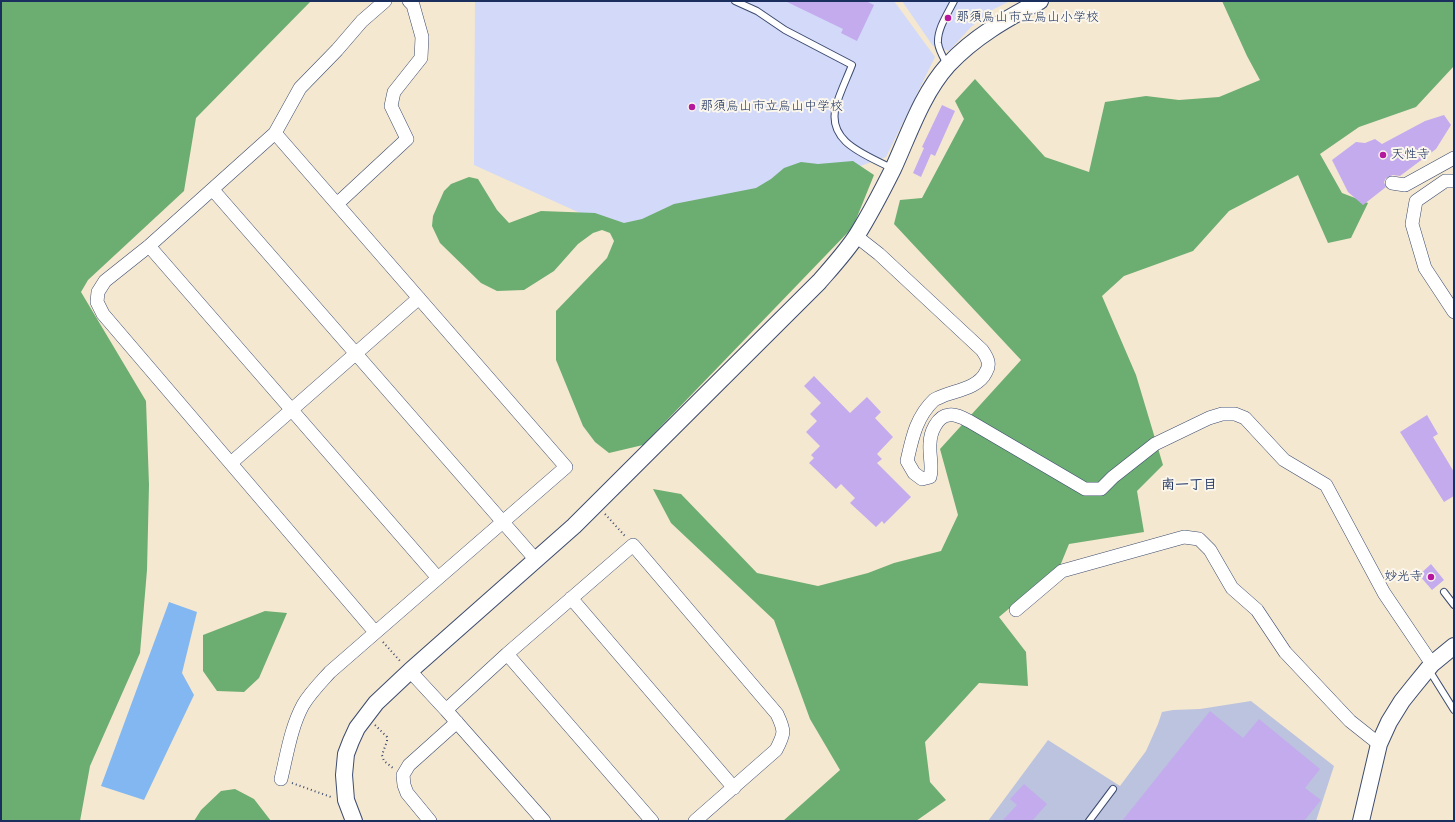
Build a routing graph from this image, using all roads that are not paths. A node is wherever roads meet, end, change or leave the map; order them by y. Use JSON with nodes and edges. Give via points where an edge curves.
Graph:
{"nodes":[{"id":1,"x":385,"y":1,"type":"edge"},
{"id":2,"x":409,"y":1,"type":"edge"},
{"id":3,"x":735,"y":1,"type":"edge"},
{"id":4,"x":954,"y":1,"type":"edge"},
{"id":5,"x":1040,"y":1,"type":"edge"},
{"id":6,"x":948,"y":65,"type":"junction"},
{"id":7,"x":275,"y":133,"type":"junction"},
{"id":8,"x":1454,"y":158,"type":"edge"},
{"id":9,"x":892,"y":169,"type":"junction"},
{"id":10,"x":1451,"y":178,"type":"edge"},
{"id":11,"x":1392,"y":182,"type":"dead end"},
{"id":12,"x":213,"y":190,"type":"junction"},
{"id":13,"x":337,"y":204,"type":"junction"},
{"id":14,"x":856,"y":236,"type":"junction"},
{"id":15,"x":149,"y":246,"type":"junction"},
{"id":16,"x":419,"y":298,"type":"junction"},
{"id":17,"x":1454,"y":312,"type":"edge"},
{"id":18,"x":356,"y":354,"type":"junction"},
{"id":19,"x":292,"y":409,"type":"junction"},
{"id":20,"x":231,"y":463,"type":"junction"},
{"id":21,"x":503,"y":522,"type":"junction"},
{"id":22,"x":536,"y":560,"type":"junction"},
{"id":23,"x":438,"y":578,"type":"junction"},
{"id":24,"x":1444,"y":592,"type":"dead end"},
{"id":25,"x":571,"y":598,"type":"junction"},
{"id":26,"x":1454,"y":605,"type":"edge"},
{"id":27,"x":1016,"y":610,"type":"dead end"},
{"id":28,"x":375,"y":632,"type":"junction"},
{"id":29,"x":1454,"y":646,"type":"edge"},
{"id":30,"x":507,"y":654,"type":"junction"},
{"id":31,"x":1430,"y":667,"type":"junction"},
{"id":32,"x":410,"y":671,"type":"junction"},
{"id":33,"x":446,"y":710,"type":"junction"},
{"id":34,"x":1454,"y":710,"type":"edge"},
{"id":35,"x":457,"y":722,"type":"junction"},
{"id":36,"x":1379,"y":744,"type":"junction"},
{"id":37,"x":281,"y":779,"type":"road end"},
{"id":38,"x":734,"y":788,"type":"junction"},
{"id":39,"x":1112,"y":789,"type":"dead end"},
{"id":40,"x":354,"y":821,"type":"edge"},
{"id":41,"x":430,"y":821,"type":"edge"},
{"id":42,"x":544,"y":821,"type":"edge"},
{"id":43,"x":652,"y":821,"type":"edge"},
{"id":44,"x":695,"y":821,"type":"edge"},
{"id":45,"x":1089,"y":821,"type":"edge"},
{"id":46,"x":1360,"y":821,"type":"edge"}],
"edges":[{"from":1,"to":7,"type":"street","via":[[362,21],[300,88]]},
{"from":2,"to":13,"type":"street","via":[[422,37],[420,58],[394,92],[391,106],[408,139]]},
{"from":3,"to":9,"type":"lane","via":[[852,65],[836,106],[836,130],[855,150]]},
{"from":4,"to":6,"type":"lane","via":[[939,32],[938,43]]},
{"from":5,"to":6,"type":"street","via":[[978,37]]},
{"from":6,"to":9,"type":"street","via":[[926,98]]},
{"from":7,"to":12,"type":"street"},
{"from":7,"to":13,"type":"street"},
{"from":8,"to":11,"type":"street","via":[[1405,185]]},
{"from":9,"to":14,"type":"street"},
{"from":10,"to":17,"type":"street","via":[[1416,201],[1412,224],[1425,268]]},
{"from":12,"to":15,"type":"street"},
{"from":12,"to":18,"type":"street"},
{"from":13,"to":16,"type":"street"},
{"from":14,"to":22,"type":"street","via":[[819,282],[597,504]]},
{"from":14,"to":31,"type":"street","via":[[906,278],[988,358],[988,368],[983,378],[936,399],[920,417],[907,461],[914,473],[922,479],[930,478],[930,442],[938,421],[948,415],[956,415],[969,421],[1084,489],[1101,489],[1155,444],[1209,418],[1235,414],[1245,418],[1284,460],[1326,485],[1384,593]]},
{"from":15,"to":19,"type":"street"},
{"from":15,"to":20,"type":"street","via":[[105,281],[98,292],[97,302],[103,314]]},
{"from":16,"to":18,"type":"street"},
{"from":16,"to":21,"type":"street","via":[[566,467]]},
{"from":18,"to":19,"type":"street"},
{"from":18,"to":21,"type":"street"},
{"from":19,"to":20,"type":"street"},
{"from":19,"to":23,"type":"street"},
{"from":20,"to":28,"type":"street"},
{"from":21,"to":22,"type":"street"},
{"from":21,"to":23,"type":"street"},
{"from":22,"to":32,"type":"street"},
{"from":23,"to":28,"type":"street"},
{"from":24,"to":26,"type":"lane"},
{"from":25,"to":30,"type":"street"},
{"from":25,"to":38,"type":"street"},
{"from":25,"to":38,"type":"street","via":[[633,545],[776,714],[783,727],[782,740],[776,750]]},
{"from":27,"to":36,"type":"street","via":[[1062,571],[1184,537],[1199,539],[1210,550],[1232,588],[1257,610],[1285,652],[1350,721]]},
{"from":28,"to":37,"type":"street","via":[[330,672],[303,705],[292,732]]},
{"from":29,"to":31,"type":"street"},
{"from":30,"to":33,"type":"street"},
{"from":30,"to":43,"type":"street"},
{"from":31,"to":34,"type":"lane"},
{"from":31,"to":36,"type":"street","via":[[1402,701]]},
{"from":32,"to":33,"type":"street"},
{"from":32,"to":40,"type":"street","via":[[366,716],[357,728],[346,754],[346,800]]},
{"from":33,"to":35,"type":"street"},
{"from":35,"to":41,"type":"street","via":[[409,765],[403,774],[407,793]]},
{"from":35,"to":42,"type":"street"},
{"from":36,"to":46,"type":"street"},
{"from":38,"to":44,"type":"street"},
{"from":39,"to":45,"type":"lane"}]}
